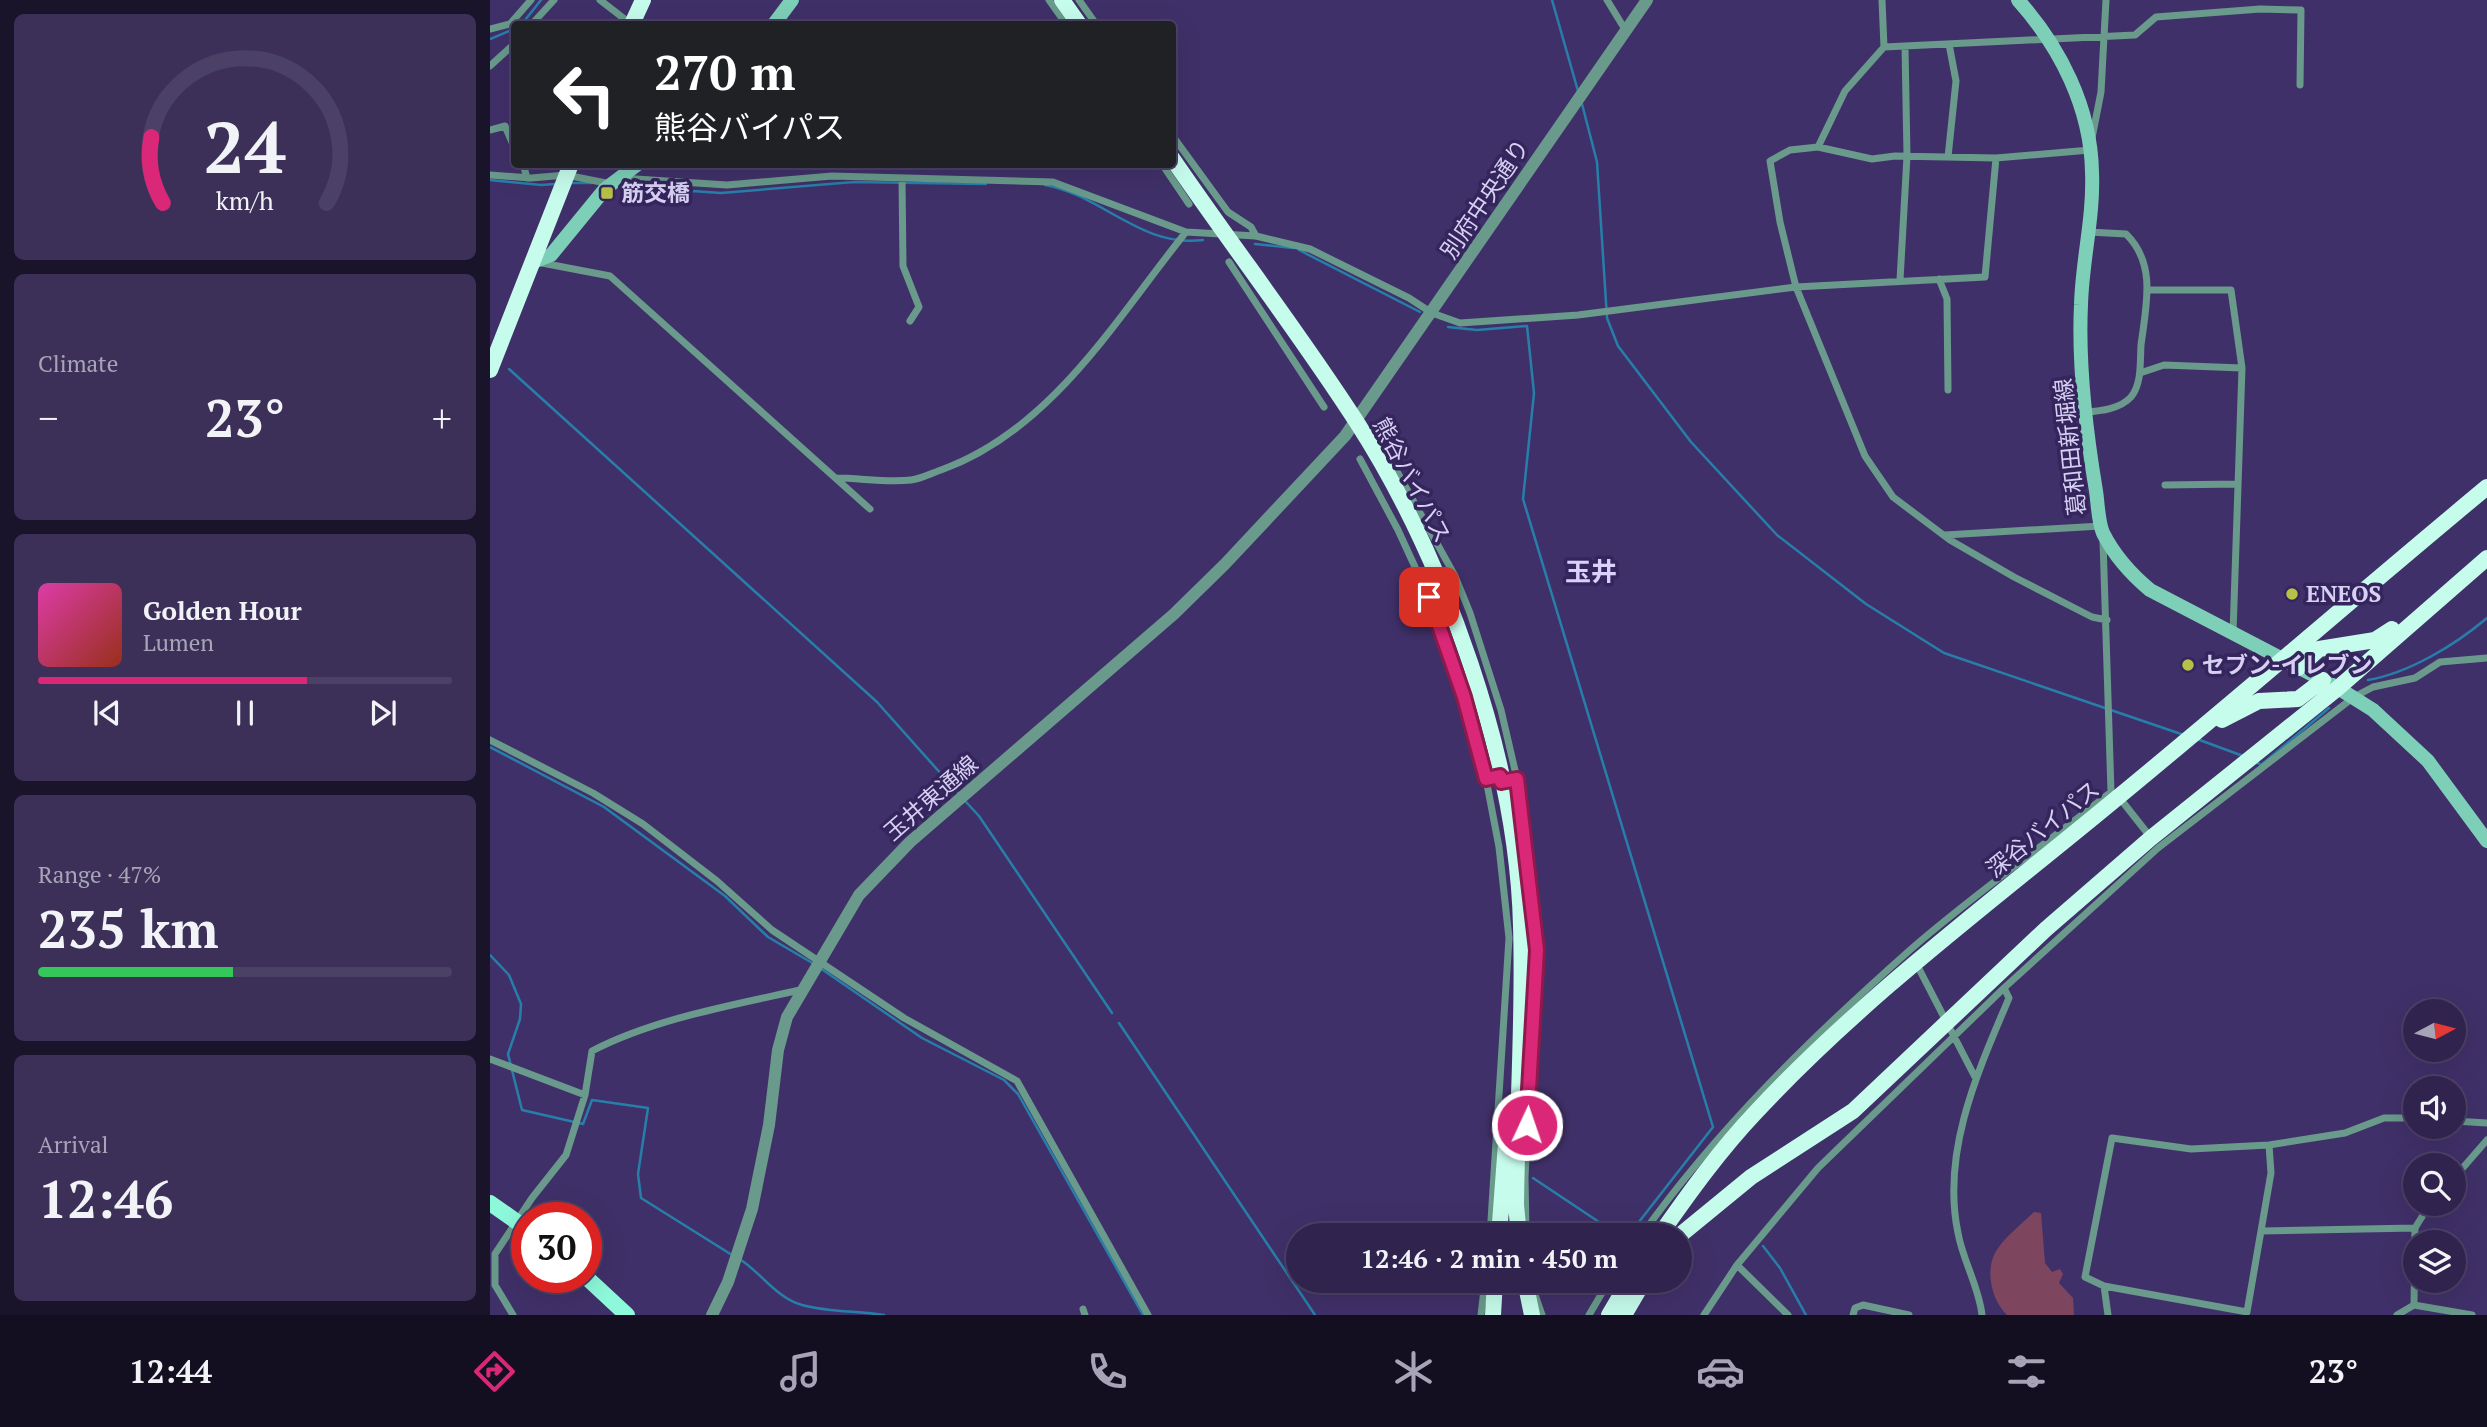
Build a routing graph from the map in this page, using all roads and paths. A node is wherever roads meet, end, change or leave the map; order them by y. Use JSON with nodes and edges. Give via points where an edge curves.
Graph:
{"nodes":[{"id":1,"x":531,"y":0,"type":"edge"},
{"id":2,"x":554,"y":0,"type":"edge"},
{"id":3,"x":600,"y":0,"type":"edge"},
{"id":4,"x":643,"y":0,"type":"edge"},
{"id":5,"x":792,"y":0,"type":"edge"},
{"id":6,"x":1049,"y":0,"type":"edge"},
{"id":7,"x":1062,"y":0,"type":"edge"},
{"id":8,"x":1079,"y":0,"type":"edge"},
{"id":9,"x":1607,"y":0,"type":"edge"},
{"id":10,"x":1647,"y":0,"type":"edge"},
{"id":11,"x":1882,"y":0,"type":"edge"},
{"id":12,"x":2018,"y":0,"type":"edge"},
{"id":13,"x":2106,"y":0,"type":"edge"},
{"id":14,"x":513,"y":21,"type":"edge"},
{"id":15,"x":535,"y":21,"type":"edge"},
{"id":16,"x":628,"y":21,"type":"edge"},
{"id":17,"x":633,"y":21,"type":"edge"},
{"id":18,"x":776,"y":21,"type":"edge"},
{"id":19,"x":1064,"y":21,"type":"edge"},
{"id":20,"x":1077,"y":21,"type":"edge"},
{"id":21,"x":1094,"y":21,"type":"edge"},
{"id":22,"x":511,"y":23,"type":"edge"},
{"id":23,"x":490,"y":29,"type":"edge"},
{"id":24,"x":1626,"y":31,"type":"junction"},
{"id":25,"x":2105,"y":36,"type":"junction"},
{"id":26,"x":2049,"y":38,"type":"junction"},
{"id":27,"x":1949,"y":44,"type":"junction"},
{"id":28,"x":1905,"y":46,"type":"junction"},
{"id":29,"x":511,"y":47,"type":"edge"},
{"id":30,"x":1884,"y":47,"type":"junction"},
{"id":31,"x":490,"y":66,"type":"edge"},
{"id":32,"x":2300,"y":85,"type":"dead end"},
{"id":33,"x":490,"y":130,"type":"edge"},
{"id":34,"x":1176,"y":140,"type":"edge"},
{"id":35,"x":511,"y":141,"type":"edge"},
{"id":36,"x":1818,"y":147,"type":"junction"},
{"id":37,"x":2090,"y":150,"type":"junction"},
{"id":38,"x":1907,"y":156,"type":"junction"},
{"id":39,"x":1948,"y":157,"type":"junction"},
{"id":40,"x":1996,"y":158,"type":"junction"},
{"id":41,"x":1176,"y":164,"type":"edge"},
{"id":42,"x":524,"y":168,"type":"edge"},
{"id":43,"x":633,"y":168,"type":"edge"},
{"id":44,"x":1165,"y":168,"type":"edge"},
{"id":45,"x":568,"y":170,"type":"edge"},
{"id":46,"x":490,"y":175,"type":"edge"},
{"id":47,"x":527,"y":178,"type":"junction"},
{"id":48,"x":902,"y":178,"type":"junction"},
{"id":49,"x":615,"y":181,"type":"junction"},
{"id":50,"x":1189,"y":204,"type":"dead end"},
{"id":51,"x":1186,"y":232,"type":"junction"},
{"id":52,"x":1223,"y":232,"type":"junction"},
{"id":53,"x":2089,"y":232,"type":"junction"},
{"id":54,"x":1256,"y":236,"type":"junction"},
{"id":55,"x":533,"y":262,"type":"junction"},
{"id":56,"x":1229,"y":262,"type":"dead end"},
{"id":57,"x":1938,"y":279,"type":"junction"},
{"id":58,"x":1900,"y":281,"type":"junction"},
{"id":59,"x":1797,"y":288,"type":"junction"},
{"id":60,"x":2149,"y":290,"type":"junction"},
{"id":61,"x":1267,"y":297,"type":"junction"},
{"id":62,"x":1432,"y":313,"type":"junction"},
{"id":63,"x":910,"y":321,"type":"dead end"},
{"id":64,"x":2242,"y":368,"type":"junction"},
{"id":65,"x":490,"y":370,"type":"edge"},
{"id":66,"x":2140,"y":373,"type":"junction"},
{"id":67,"x":1948,"y":390,"type":"dead end"},
{"id":68,"x":1324,"y":407,"type":"dead end"},
{"id":69,"x":2086,"y":412,"type":"junction"},
{"id":70,"x":1356,"y":421,"type":"junction"},
{"id":71,"x":1384,"y":448,"type":"dead end"},
{"id":72,"x":1360,"y":459,"type":"dead end"},
{"id":73,"x":836,"y":478,"type":"junction"},
{"id":74,"x":2238,"y":484,"type":"junction"},
{"id":75,"x":2165,"y":485,"type":"dead end"},
{"id":76,"x":2487,"y":487,"type":"edge"},
{"id":77,"x":870,"y":509,"type":"dead end"},
{"id":78,"x":2102,"y":529,"type":"junction"},
{"id":79,"x":1944,"y":535,"type":"junction"},
{"id":80,"x":2487,"y":558,"type":"edge"},
{"id":81,"x":1468,"y":608,"type":"junction"},
{"id":82,"x":1446,"y":617,"type":"junction"},
{"id":83,"x":2107,"y":620,"type":"junction"},
{"id":84,"x":2407,"y":626,"type":"junction"},
{"id":85,"x":2234,"y":634,"type":"junction"},
{"id":86,"x":2281,"y":659,"type":"junction"},
{"id":87,"x":2487,"y":659,"type":"edge"},
{"id":88,"x":2298,"y":667,"type":"junction"},
{"id":89,"x":2322,"y":680,"type":"junction"},
{"id":90,"x":2339,"y":688,"type":"junction"},
{"id":91,"x":2354,"y":697,"type":"junction"},
{"id":92,"x":2192,"y":734,"type":"junction"},
{"id":93,"x":490,"y":740,"type":"edge"},
{"id":94,"x":1501,"y":779,"type":"junction"},
{"id":95,"x":2115,"y":794,"type":"junction"},
{"id":96,"x":2487,"y":841,"type":"edge"},
{"id":97,"x":2155,"y":843,"type":"junction"},
{"id":98,"x":1914,"y":955,"type":"junction"},
{"id":99,"x":817,"y":963,"type":"junction"},
{"id":100,"x":2004,"y":988,"type":"junction"},
{"id":101,"x":800,"y":990,"type":"junction"},
{"id":102,"x":1520,"y":992,"type":"junction"},
{"id":103,"x":1948,"y":1020,"type":"junction"},
{"id":104,"x":1954,"y":1037,"type":"junction"},
{"id":105,"x":490,"y":1059,"type":"edge"},
{"id":106,"x":1975,"y":1077,"type":"junction"},
{"id":107,"x":585,"y":1095,"type":"junction"},
{"id":108,"x":2403,"y":1118,"type":"edge"},
{"id":109,"x":2466,"y":1122,"type":"edge"},
{"id":110,"x":2487,"y":1123,"type":"edge"},
{"id":111,"x":2487,"y":1140,"type":"edge"},
{"id":112,"x":2269,"y":1145,"type":"junction"},
{"id":113,"x":2466,"y":1164,"type":"edge"},
{"id":114,"x":536,"y":1202,"type":"edge"},
{"id":115,"x":490,"y":1203,"type":"edge"},
{"id":116,"x":2422,"y":1216,"type":"edge"},
{"id":117,"x":511,"y":1218,"type":"edge"},
{"id":118,"x":1495,"y":1223,"type":"edge"},
{"id":119,"x":1495,"y":1223,"type":"edge"},
{"id":120,"x":1518,"y":1223,"type":"edge"},
{"id":121,"x":1526,"y":1223,"type":"edge"},
{"id":122,"x":1650,"y":1223,"type":"edge"},
{"id":123,"x":1668,"y":1223,"type":"edge"},
{"id":124,"x":1692,"y":1225,"type":"edge"},
{"id":125,"x":2415,"y":1228,"type":"junction"},
{"id":126,"x":2262,"y":1231,"type":"junction"},
{"id":127,"x":511,"y":1236,"type":"edge"},
{"id":128,"x":1737,"y":1265,"type":"junction"},
{"id":129,"x":2104,"y":1286,"type":"junction"},
{"id":130,"x":602,"y":1292,"type":"edge"},
{"id":131,"x":1484,"y":1293,"type":"edge"},
{"id":132,"x":1494,"y":1293,"type":"edge"},
{"id":133,"x":1527,"y":1293,"type":"edge"},
{"id":134,"x":1536,"y":1293,"type":"edge"},
{"id":135,"x":1603,"y":1293,"type":"edge"},
{"id":136,"x":1622,"y":1293,"type":"edge"},
{"id":137,"x":1637,"y":1293,"type":"edge"},
{"id":138,"x":2414,"y":1305,"type":"junction"},
{"id":139,"x":513,"y":1315,"type":"edge"},
{"id":140,"x":627,"y":1315,"type":"edge"},
{"id":141,"x":712,"y":1315,"type":"edge"},
{"id":142,"x":1148,"y":1315,"type":"edge"},
{"id":143,"x":1481,"y":1315,"type":"edge"},
{"id":144,"x":1493,"y":1315,"type":"edge"},
{"id":145,"x":1532,"y":1315,"type":"edge"},
{"id":146,"x":1542,"y":1315,"type":"edge"},
{"id":147,"x":1589,"y":1315,"type":"edge"},
{"id":148,"x":1609,"y":1315,"type":"edge"},
{"id":149,"x":1624,"y":1315,"type":"edge"},
{"id":150,"x":1704,"y":1315,"type":"edge"},
{"id":151,"x":1788,"y":1315,"type":"edge"},
{"id":152,"x":1853,"y":1315,"type":"edge"},
{"id":153,"x":1909,"y":1315,"type":"edge"},
{"id":154,"x":1982,"y":1315,"type":"edge"},
{"id":155,"x":2108,"y":1315,"type":"edge"},
{"id":156,"x":2397,"y":1315,"type":"edge"},
{"id":157,"x":2472,"y":1315,"type":"edge"}],
"edges":[{"from":1,"to":14,"type":"street"},
{"from":2,"to":15,"type":"street"},
{"from":3,"to":16,"type":"street"},
{"from":4,"to":17,"type":"highway"},
{"from":5,"to":18,"type":"main road"},
{"from":6,"to":19,"type":"street"},
{"from":7,"to":20,"type":"highway"},
{"from":8,"to":21,"type":"street"},
{"from":9,"to":24,"type":"street"},
{"from":10,"to":24,"type":"street","name":"別府中央通り"},
{"from":11,"to":30,"type":"street"},
{"from":12,"to":26,"type":"main road","name":"葛和田新堀線"},
{"from":13,"to":25,"type":"street"},
{"from":22,"to":23,"type":"street"},
{"from":24,"to":62,"type":"street","name":"別府中央通り"},
{"from":25,"to":26,"type":"street"},
{"from":25,"to":32,"type":"street","via":[[2135,35],[2157,17],[2301,10]]},
{"from":25,"to":37,"type":"street"},
{"from":26,"to":27,"type":"street"},
{"from":26,"to":37,"type":"main road","name":"葛和田新堀線","via":[[2073,85]]},
{"from":27,"to":28,"type":"street"},
{"from":27,"to":39,"type":"street","via":[[1956,81]]},
{"from":28,"to":30,"type":"street"},
{"from":28,"to":38,"type":"street"},
{"from":29,"to":31,"type":"street"},
{"from":30,"to":36,"type":"street","via":[[1845,91]]},
{"from":33,"to":35,"type":"street","via":[[505,126]]},
{"from":34,"to":54,"type":"street","via":[[1228,212],[1251,227]]},
{"from":36,"to":38,"type":"street","via":[[1872,159]]},
{"from":36,"to":59,"type":"street","via":[[1790,150],[1770,162]]},
{"from":37,"to":40,"type":"street"},
{"from":37,"to":53,"type":"main road","name":"葛和田新堀線"},
{"from":38,"to":39,"type":"street"},
{"from":38,"to":58,"type":"street"},
{"from":39,"to":40,"type":"street"},
{"from":40,"to":57,"type":"street","via":[[1985,277]]},
{"from":41,"to":52,"type":"highway","name":"熊谷バイパス"},
{"from":42,"to":47,"type":"street"},
{"from":43,"to":49,"type":"main road"},
{"from":44,"to":50,"type":"street"},
{"from":45,"to":47,"type":"street"},
{"from":45,"to":49,"type":"street"},
{"from":45,"to":55,"type":"highway"},
{"from":46,"to":47,"type":"street"},
{"from":48,"to":49,"type":"street","via":[[832,176],[727,186]]},
{"from":48,"to":51,"type":"street","via":[[1052,182]]},
{"from":48,"to":63,"type":"street","via":[[903,266],[919,307]]},
{"from":49,"to":55,"type":"main road","via":[[551,255]]},
{"from":51,"to":52,"type":"street"},
{"from":51,"to":73,"type":"street","via":[[1077,374],[1013,433],[980,454],[912,480]]},
{"from":52,"to":54,"type":"street"},
{"from":52,"to":61,"type":"highway","name":"熊谷バイパス"},
{"from":53,"to":60,"type":"street","via":[[2126,234],[2139,247]]},
{"from":53,"to":69,"type":"main road","name":"葛和田新堀線","via":[[2080,307]]},
{"from":54,"to":62,"type":"street","via":[[1310,249]]},
{"from":55,"to":65,"type":"highway"},
{"from":55,"to":73,"type":"street","via":[[610,276]]},
{"from":56,"to":61,"type":"street"},
{"from":57,"to":58,"type":"street"},
{"from":57,"to":67,"type":"street","via":[[1947,299]]},
{"from":58,"to":59,"type":"street"},
{"from":59,"to":62,"type":"street","via":[[1596,313],[1460,323]]},
{"from":59,"to":79,"type":"street","via":[[1865,456],[1893,498]]},
{"from":60,"to":64,"type":"street","via":[[2231,290]]},
{"from":60,"to":66,"type":"street"},
{"from":61,"to":68,"type":"street"},
{"from":61,"to":70,"type":"highway","name":"熊谷バイパス"},
{"from":62,"to":70,"type":"street","name":"別府中央通り"},
{"from":64,"to":66,"type":"street","via":[[2164,365]]},
{"from":64,"to":74,"type":"street"},
{"from":66,"to":69,"type":"street","via":[[2132,396],[2120,405]]},
{"from":69,"to":78,"type":"main road","name":"葛和田新堀線"},
{"from":70,"to":82,"type":"highway","name":"熊谷バイパス","via":[[1400,497]]},
{"from":70,"to":99,"type":"street","name":"玉井東通線","via":[[1174,614],[909,842],[859,895]]},
{"from":71,"to":81,"type":"street"},
{"from":72,"to":82,"type":"street"},
{"from":73,"to":77,"type":"street"},
{"from":74,"to":75,"type":"street"},
{"from":74,"to":85,"type":"street"},
{"from":76,"to":86,"type":"highway","name":"深谷バイパス"},
{"from":78,"to":79,"type":"street"},
{"from":78,"to":83,"type":"street"},
{"from":78,"to":85,"type":"main road","name":"葛和田新堀線","via":[[2133,575],[2150,590]]},
{"from":79,"to":83,"type":"street","via":[[2046,594]]},
{"from":80,"to":84,"type":"highway"},
{"from":81,"to":82,"type":"street"},
{"from":81,"to":94,"type":"street","via":[[1501,710]]},
{"from":82,"to":94,"type":"highway","name":"熊谷バイパス","via":[[1476,680]]},
{"from":83,"to":95,"type":"street"},
{"from":84,"to":88,"type":"highway","via":[[2398,625],[2358,645],[2319,649]]},
{"from":84,"to":90,"type":"highway"},
{"from":85,"to":86,"type":"main road","name":"葛和田新堀線"},
{"from":86,"to":88,"type":"main road","name":"葛和田新堀線"},
{"from":86,"to":92,"type":"highway","name":"深谷バイパス"},
{"from":87,"to":91,"type":"street","via":[[2441,662],[2415,678],[2373,687]]},
{"from":88,"to":89,"type":"main road","name":"葛和田新堀線"},
{"from":89,"to":90,"type":"main road","name":"葛和田新堀線"},
{"from":89,"to":92,"type":"highway","via":[[2298,699],[2259,701]]},
{"from":90,"to":91,"type":"main road","name":"葛和田新堀線"},
{"from":90,"to":97,"type":"highway","via":[[2249,759]]},
{"from":91,"to":96,"type":"main road","name":"葛和田新堀線","via":[[2428,761]]},
{"from":91,"to":97,"type":"street"},
{"from":92,"to":95,"type":"highway","name":"深谷バイパス"},
{"from":93,"to":99,"type":"street","via":[[643,824]]},
{"from":94,"to":102,"type":"highway","name":"熊谷バイパス","via":[[1521,925]]},
{"from":94,"to":118,"type":"street","via":[[1499,847],[1509,938]]},
{"from":94,"to":121,"type":"street","via":[[1537,950]]},
{"from":95,"to":97,"type":"street"},
{"from":95,"to":98,"type":"highway","name":"深谷バイパス"},
{"from":97,"to":100,"type":"street"},
{"from":97,"to":103,"type":"highway","via":[[2046,929]]},
{"from":98,"to":103,"type":"street"},
{"from":98,"to":122,"type":"street","via":[[1753,1099]]},
{"from":98,"to":123,"type":"highway","name":"深谷バイパス","via":[[1754,1113]]},
{"from":99,"to":101,"type":"street","name":"玉井東通線"},
{"from":99,"to":142,"type":"street","via":[[1017,1081]]},
{"from":100,"to":104,"type":"street"},
{"from":100,"to":106,"type":"street","via":[[2009,998]]},
{"from":101,"to":107,"type":"street","via":[[716,1009],[592,1051]]},
{"from":101,"to":141,"type":"street","name":"玉井東通線","via":[[778,1050],[752,1209],[729,1282]]},
{"from":102,"to":119,"type":"highway"},
{"from":102,"to":120,"type":"highway"},
{"from":103,"to":104,"type":"street"},
{"from":103,"to":124,"type":"highway","via":[[1853,1111],[1751,1177]]},
{"from":104,"to":106,"type":"street"},
{"from":104,"to":128,"type":"street","via":[[1818,1168]]},
{"from":105,"to":107,"type":"street"},
{"from":106,"to":154,"type":"street","via":[[1953,1188],[1958,1234]]},
{"from":107,"to":114,"type":"street","via":[[566,1155]]},
{"from":108,"to":112,"type":"street","via":[[2384,1118],[2345,1133]]},
{"from":109,"to":110,"type":"street"},
{"from":111,"to":113,"type":"street"},
{"from":112,"to":126,"type":"street","via":[[2271,1173]]},
{"from":112,"to":129,"type":"street","via":[[2191,1149],[2112,1139],[2084,1277]]},
{"from":115,"to":117,"type":"main road"},
{"from":116,"to":125,"type":"street"},
{"from":125,"to":126,"type":"street"},
{"from":125,"to":138,"type":"street"},
{"from":126,"to":129,"type":"street","via":[[2247,1312]]},
{"from":127,"to":139,"type":"street","via":[[495,1254],[495,1284]]},
{"from":128,"to":150,"type":"street"},
{"from":128,"to":151,"type":"street"},
{"from":129,"to":155,"type":"street"},
{"from":130,"to":140,"type":"main road"},
{"from":131,"to":143,"type":"street"},
{"from":132,"to":144,"type":"highway"},
{"from":133,"to":145,"type":"highway"},
{"from":134,"to":146,"type":"street"},
{"from":135,"to":147,"type":"street"},
{"from":136,"to":148,"type":"highway"},
{"from":137,"to":149,"type":"highway"},
{"from":138,"to":156,"type":"street"},
{"from":138,"to":157,"type":"street"},
{"from":152,"to":153,"type":"street","via":[[1855,1308],[1863,1305]]}]}
